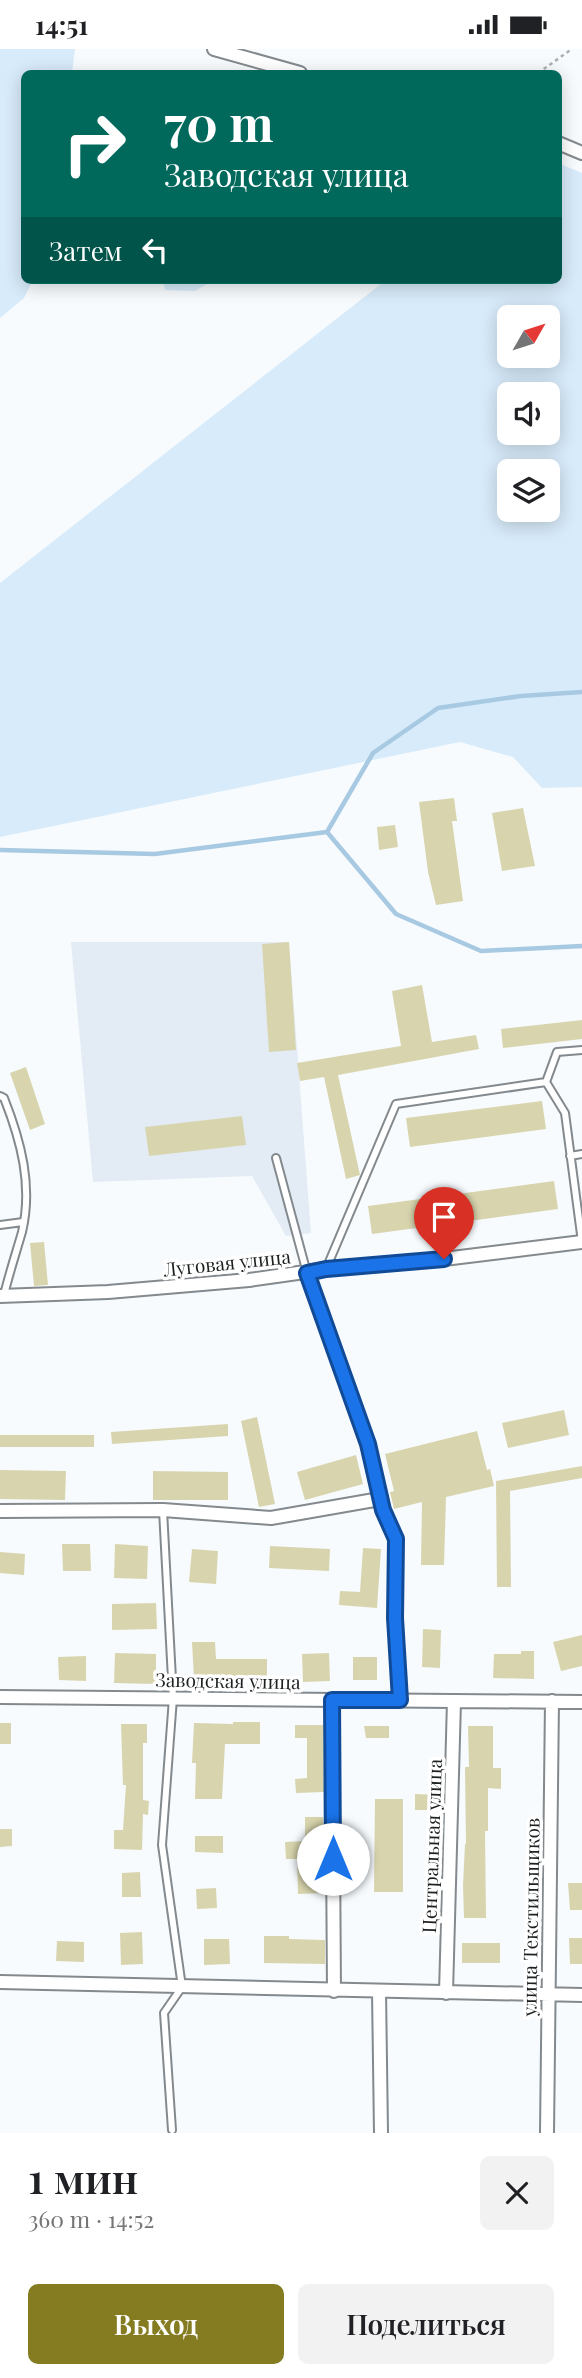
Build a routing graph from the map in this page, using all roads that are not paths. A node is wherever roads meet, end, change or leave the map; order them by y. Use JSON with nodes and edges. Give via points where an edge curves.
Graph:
{"nodes":[{"id":1,"x":214,"y":49,"type":"edge"},
{"id":2,"x":289,"y":70,"type":"edge"},
{"id":3,"x":562,"y":145,"type":"edge"},
{"id":4,"x":582,"y":153,"type":"edge"},
{"id":5,"x":582,"y":1050,"type":"edge"},
{"id":6,"x":546,"y":1082,"type":"junction"},
{"id":7,"x":0,"y":1096,"type":"edge"},
{"id":8,"x":582,"y":1154,"type":"edge"},
{"id":9,"x":570,"y":1156,"type":"junction"},
{"id":10,"x":276,"y":1158,"type":"dead end"},
{"id":11,"x":23,"y":1222,"type":"junction"},
{"id":12,"x":0,"y":1225,"type":"edge"},
{"id":13,"x":582,"y":1242,"type":"edge"},
{"id":14,"x":326,"y":1269,"type":"junction"},
{"id":15,"x":307,"y":1273,"type":"junction"},
{"id":16,"x":2,"y":1297,"type":"edge"},
{"id":17,"x":380,"y":1499,"type":"junction"},
{"id":18,"x":163,"y":1510,"type":"junction"},
{"id":19,"x":0,"y":1511,"type":"edge"},
{"id":20,"x":0,"y":1697,"type":"edge"},
{"id":21,"x":173,"y":1698,"type":"junction"},
{"id":22,"x":332,"y":1700,"type":"junction"},
{"id":23,"x":400,"y":1700,"type":"junction"},
{"id":24,"x":454,"y":1701,"type":"junction"},
{"id":25,"x":552,"y":1701,"type":"junction"},
{"id":26,"x":582,"y":1702,"type":"edge"},
{"id":27,"x":0,"y":1982,"type":"edge"},
{"id":28,"x":181,"y":1987,"type":"junction"},
{"id":29,"x":334,"y":1991,"type":"junction"},
{"id":30,"x":379,"y":1991,"type":"junction"},
{"id":31,"x":446,"y":1993,"type":"junction"},
{"id":32,"x":548,"y":1995,"type":"junction"},
{"id":33,"x":582,"y":1995,"type":"edge"},
{"id":34,"x":172,"y":2130,"type":"dead end"},
{"id":35,"x":381,"y":2133,"type":"edge"},
{"id":36,"x":547,"y":2133,"type":"edge"}],
"edges":[{"from":1,"to":2,"type":"street"},
{"from":3,"to":4,"type":"street"},
{"from":5,"to":6,"type":"lane","via":[[557,1052]]},
{"from":6,"to":9,"type":"lane","via":[[565,1113]]},
{"from":6,"to":14,"type":"lane","via":[[396,1104]]},
{"from":7,"to":11,"type":"lane","via":[[16,1129],[27,1174]]},
{"from":8,"to":9,"type":"lane"},
{"from":9,"to":13,"type":"lane"},
{"from":10,"to":15,"type":"lane"},
{"from":11,"to":12,"type":"lane"},
{"from":11,"to":16,"type":"lane"},
{"from":13,"to":14,"type":"street","name":"Луговая улица"},
{"from":14,"to":15,"type":"street","name":"Луговая улица"},
{"from":15,"to":16,"type":"street","name":"Луговая улица"},
{"from":15,"to":17,"type":"lane","via":[[368,1444]]},
{"from":17,"to":18,"type":"street","via":[[271,1518]]},
{"from":17,"to":23,"type":"lane","via":[[396,1539]]},
{"from":18,"to":19,"type":"street"},
{"from":18,"to":21,"type":"lane"},
{"from":20,"to":21,"type":"street","name":"Заводская улица"},
{"from":21,"to":22,"type":"street","name":"Заводская улица"},
{"from":21,"to":28,"type":"lane","via":[[162,1845]]},
{"from":22,"to":23,"type":"street","name":"Заводская улица"},
{"from":22,"to":29,"type":"street"},
{"from":23,"to":24,"type":"street","name":"Заводская улица"},
{"from":24,"to":25,"type":"street","name":"Заводская улица"},
{"from":24,"to":31,"type":"street","name":"Центральная улица"},
{"from":25,"to":26,"type":"street","name":"Заводская улица"},
{"from":25,"to":32,"type":"street","name":"улица Текстильщиков"},
{"from":27,"to":28,"type":"street"},
{"from":28,"to":29,"type":"street"},
{"from":28,"to":34,"type":"lane","via":[[164,2013]]},
{"from":29,"to":30,"type":"street"},
{"from":30,"to":31,"type":"street"},
{"from":30,"to":35,"type":"street"},
{"from":31,"to":32,"type":"street"},
{"from":32,"to":33,"type":"street"},
{"from":32,"to":36,"type":"street","name":"улица Текстильщиков"}]}
